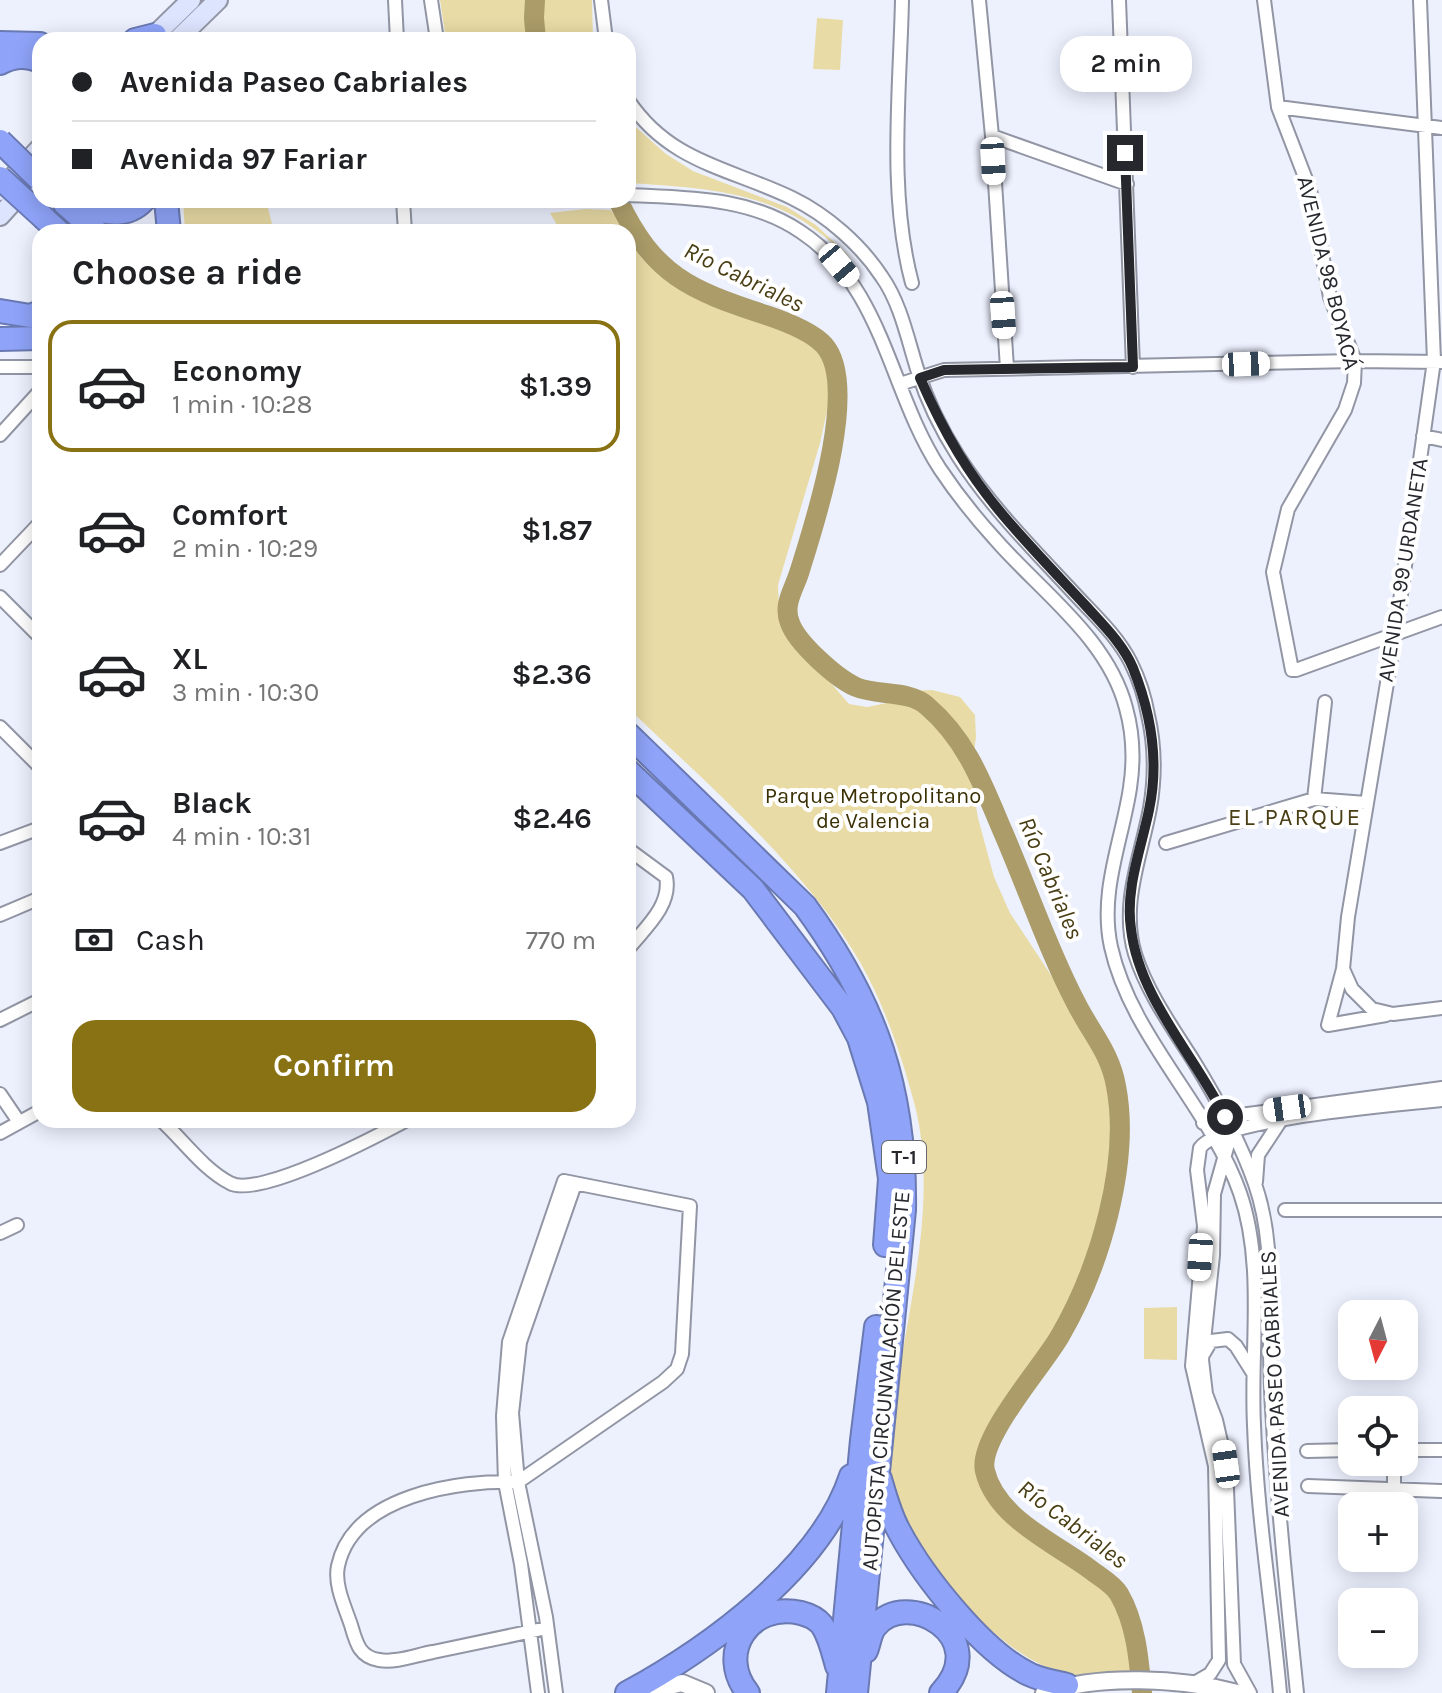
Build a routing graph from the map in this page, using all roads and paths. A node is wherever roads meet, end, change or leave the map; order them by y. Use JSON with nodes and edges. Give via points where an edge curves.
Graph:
{"nodes":[{"id":1,"x":191,"y":0,"type":"edge"},
{"id":2,"x":218,"y":0,"type":"edge"},
{"id":3,"x":395,"y":0,"type":"edge"},
{"id":4,"x":431,"y":0,"type":"edge"},
{"id":5,"x":601,"y":0,"type":"edge"},
{"id":6,"x":902,"y":0,"type":"edge"},
{"id":7,"x":979,"y":0,"type":"edge"},
{"id":8,"x":1119,"y":0,"type":"edge"},
{"id":9,"x":1264,"y":0,"type":"edge"},
{"id":10,"x":1420,"y":0,"type":"edge"},
{"id":11,"x":161,"y":32,"type":"edge"},
{"id":12,"x":165,"y":32,"type":"edge"},
{"id":13,"x":397,"y":32,"type":"edge"},
{"id":14,"x":436,"y":32,"type":"edge"},
{"id":15,"x":605,"y":32,"type":"edge"},
{"id":16,"x":0,"y":43,"type":"edge"},
{"id":17,"x":32,"y":44,"type":"edge"},
{"id":18,"x":32,"y":57,"type":"edge"},
{"id":19,"x":0,"y":63,"type":"edge"},
{"id":20,"x":1278,"y":107,"type":"junction"},
{"id":21,"x":636,"y":113,"type":"edge"},
{"id":22,"x":1425,"y":125,"type":"junction"},
{"id":23,"x":1442,"y":128,"type":"edge"},
{"id":24,"x":992,"y":136,"type":"junction"},
{"id":25,"x":0,"y":141,"type":"edge"},
{"id":26,"x":32,"y":157,"type":"edge"},
{"id":27,"x":32,"y":172,"type":"edge"},
{"id":28,"x":0,"y":178,"type":"edge"},
{"id":29,"x":32,"y":181,"type":"edge"},
{"id":30,"x":1127,"y":184,"type":"junction"},
{"id":31,"x":0,"y":191,"type":"edge"},
{"id":32,"x":636,"y":195,"type":"edge"},
{"id":33,"x":71,"y":208,"type":"edge"},
{"id":34,"x":93,"y":208,"type":"edge"},
{"id":35,"x":135,"y":208,"type":"edge"},
{"id":36,"x":0,"y":216,"type":"edge"},
{"id":37,"x":48,"y":224,"type":"edge"},
{"id":38,"x":88,"y":224,"type":"edge"},
{"id":39,"x":912,"y":283,"type":"dead end"},
{"id":40,"x":0,"y":311,"type":"edge"},
{"id":41,"x":32,"y":315,"type":"edge"},
{"id":42,"x":32,"y":338,"type":"edge"},
{"id":43,"x":0,"y":339,"type":"edge"},
{"id":44,"x":1355,"y":361,"type":"junction"},
{"id":45,"x":1438,"y":362,"type":"edge"},
{"id":46,"x":0,"y":367,"type":"edge"},
{"id":47,"x":32,"y":367,"type":"edge"},
{"id":48,"x":1133,"y":367,"type":"junction"},
{"id":49,"x":1007,"y":368,"type":"junction"},
{"id":50,"x":920,"y":378,"type":"junction"},
{"id":51,"x":900,"y":384,"type":"junction"},
{"id":52,"x":32,"y":400,"type":"edge"},
{"id":53,"x":0,"y":435,"type":"edge"},
{"id":54,"x":1423,"y":436,"type":"junction"},
{"id":55,"x":1442,"y":440,"type":"edge"},
{"id":56,"x":32,"y":531,"type":"edge"},
{"id":57,"x":0,"y":565,"type":"edge"},
{"id":58,"x":0,"y":597,"type":"edge"},
{"id":59,"x":1442,"y":617,"type":"edge"},
{"id":60,"x":32,"y":629,"type":"edge"},
{"id":61,"x":1393,"y":635,"type":"junction"},
{"id":62,"x":1325,"y":702,"type":"dead end"},
{"id":63,"x":0,"y":727,"type":"edge"},
{"id":64,"x":636,"y":742,"type":"edge"},
{"id":65,"x":32,"y":759,"type":"edge"},
{"id":66,"x":636,"y":779,"type":"edge"},
{"id":67,"x":1314,"y":799,"type":"junction"},
{"id":68,"x":1366,"y":803,"type":"junction"},
{"id":69,"x":32,"y":831,"type":"edge"},
{"id":70,"x":0,"y":843,"type":"edge"},
{"id":71,"x":1166,"y":843,"type":"dead end"},
{"id":72,"x":636,"y":855,"type":"edge"},
{"id":73,"x":32,"y":901,"type":"edge"},
{"id":74,"x":0,"y":915,"type":"edge"},
{"id":75,"x":636,"y":939,"type":"edge"},
{"id":76,"x":1343,"y":969,"type":"junction"},
{"id":77,"x":32,"y":1004,"type":"edge"},
{"id":78,"x":1442,"y":1008,"type":"edge"},
{"id":79,"x":1393,"y":1014,"type":"junction"},
{"id":80,"x":0,"y":1020,"type":"edge"},
{"id":81,"x":1442,"y":1088,"type":"edge"},
{"id":82,"x":0,"y":1094,"type":"edge"},
{"id":83,"x":1442,"y":1100,"type":"edge"},
{"id":84,"x":32,"y":1115,"type":"edge"},
{"id":85,"x":1225,"y":1117,"type":"junction"},
{"id":86,"x":1281,"y":1120,"type":"junction"},
{"id":87,"x":19,"y":1122,"type":"junction"},
{"id":88,"x":1203,"y":1123,"type":"junction"},
{"id":89,"x":169,"y":1128,"type":"edge"},
{"id":90,"x":391,"y":1128,"type":"edge"},
{"id":91,"x":1232,"y":1130,"type":"junction"},
{"id":92,"x":0,"y":1133,"type":"edge"},
{"id":93,"x":1214,"y":1136,"type":"junction"},
{"id":94,"x":1223,"y":1155,"type":"junction"},
{"id":95,"x":570,"y":1182,"type":"junction"},
{"id":96,"x":1256,"y":1185,"type":"junction"},
{"id":97,"x":1285,"y":1210,"type":"dead end"},
{"id":98,"x":1442,"y":1210,"type":"edge"},
{"id":99,"x":17,"y":1225,"type":"dead end"},
{"id":100,"x":0,"y":1233,"type":"edge"},
{"id":101,"x":1202,"y":1360,"type":"junction"},
{"id":102,"x":1253,"y":1373,"type":"junction"},
{"id":103,"x":862,"y":1440,"type":"junction"},
{"id":104,"x":1338,"y":1450,"type":"edge"},
{"id":105,"x":1418,"y":1450,"type":"edge"},
{"id":106,"x":1442,"y":1450,"type":"edge"},
{"id":107,"x":1307,"y":1451,"type":"dead end"},
{"id":108,"x":877,"y":1469,"type":"junction"},
{"id":109,"x":1394,"y":1476,"type":"edge"},
{"id":110,"x":505,"y":1482,"type":"junction"},
{"id":111,"x":518,"y":1482,"type":"junction"},
{"id":112,"x":1308,"y":1486,"type":"dead end"},
{"id":113,"x":1394,"y":1489,"type":"junction"},
{"id":114,"x":1441,"y":1491,"type":"edge"},
{"id":115,"x":547,"y":1628,"type":"junction"},
{"id":116,"x":532,"y":1631,"type":"junction"},
{"id":117,"x":848,"y":1684,"type":"edge"},
{"id":118,"x":1182,"y":1684,"type":"junction"},
{"id":119,"x":1067,"y":1685,"type":"junction"},
{"id":120,"x":538,"y":1693,"type":"edge"},
{"id":121,"x":556,"y":1693,"type":"edge"},
{"id":122,"x":627,"y":1693,"type":"edge"},
{"id":123,"x":639,"y":1693,"type":"edge"},
{"id":124,"x":706,"y":1693,"type":"edge"},
{"id":125,"x":748,"y":1693,"type":"edge"},
{"id":126,"x":941,"y":1693,"type":"edge"},
{"id":127,"x":1044,"y":1693,"type":"edge"},
{"id":128,"x":1237,"y":1693,"type":"edge"},
{"id":129,"x":1250,"y":1693,"type":"edge"},
{"id":130,"x":1280,"y":1693,"type":"edge"},
{"id":131,"x":1297,"y":1693,"type":"edge"}],
"edges":[{"from":1,"to":11,"type":"main road"},
{"from":2,"to":12,"type":"main road"},
{"from":3,"to":13,"type":"street"},
{"from":4,"to":14,"type":"street"},
{"from":5,"to":15,"type":"street"},
{"from":6,"to":39,"type":"street","via":[[898,196]]},
{"from":7,"to":24,"type":"street"},
{"from":8,"to":30,"type":"street"},
{"from":9,"to":20,"type":"street","name":"AVENIDA 98 BOYACÁ"},
{"from":10,"to":22,"type":"street","name":"AVENIDA 99 URDANETA"},
{"from":16,"to":17,"type":"highway"},
{"from":18,"to":19,"type":"highway"},
{"from":20,"to":22,"type":"street"},
{"from":20,"to":44,"type":"street","name":"AVENIDA 98 BOYACÁ","via":[[1310,190],[1330,297]]},
{"from":21,"to":50,"type":"street","name":"AVENIDA PASEO CABRIALES","via":[[691,158],[794,199],[862,250],[885,281]]},
{"from":22,"to":23,"type":"street"},
{"from":22,"to":45,"type":"street","name":"AVENIDA 99 URDANETA"},
{"from":24,"to":30,"type":"street"},
{"from":24,"to":49,"type":"street"},
{"from":25,"to":27,"type":"highway","bridge":true},
{"from":26,"to":31,"type":"main road"},
{"from":28,"to":37,"type":"highway","bridge":true},
{"from":29,"to":36,"type":"main road"},
{"from":30,"to":48,"type":"street"},
{"from":32,"to":51,"type":"street","name":"AVENIDA PASEO CABRIALES","via":[[715,200],[800,231],[850,279],[869,309]]},
{"from":33,"to":38,"type":"highway"},
{"from":34,"to":35,"type":"highway","via":[[116,214]]},
{"from":40,"to":41,"type":"highway"},
{"from":42,"to":43,"type":"highway"},
{"from":44,"to":45,"type":"street"},
{"from":44,"to":48,"type":"street"},
{"from":44,"to":61,"type":"street","name":"AVENIDA 98 BOYACÁ","via":[[1345,410],[1288,509],[1273,572],[1292,670]]},
{"from":45,"to":54,"type":"street","name":"AVENIDA 99 URDANETA"},
{"from":46,"to":47,"type":"street"},
{"from":48,"to":49,"type":"street"},
{"from":49,"to":50,"type":"street","via":[[944,370]]},
{"from":50,"to":51,"type":"street"},
{"from":50,"to":85,"type":"street","name":"AVENIDA PASEO CABRIALES","via":[[972,477],[1112,634],[1131,663],[1149,719],[1153,761],[1150,809],[1130,898],[1134,952]]},
{"from":51,"to":88,"type":"street","name":"AVENIDA PASEO CABRIALES","via":[[918,431],[955,491],[1086,635],[1108,665],[1126,705],[1131,787],[1111,868],[1110,941],[1120,979]]},
{"from":52,"to":53,"type":"street"},
{"from":54,"to":55,"type":"street"},
{"from":54,"to":61,"type":"street","name":"AVENIDA 99 URDANETA"},
{"from":56,"to":57,"type":"street"},
{"from":58,"to":60,"type":"street"},
{"from":59,"to":61,"type":"street"},
{"from":61,"to":68,"type":"street","name":"AVENIDA 99 URDANETA"},
{"from":62,"to":67,"type":"street"},
{"from":63,"to":65,"type":"street"},
{"from":64,"to":108,"type":"highway","name":"AUTOPISTA CIRCUNVALACIÓN DEL ESTE","number":"T-1","via":[[805,906],[861,995],[889,1066],[905,1167],[904,1210]]},
{"from":66,"to":103,"type":"highway","name":"AUTOPISTA CIRCUNVALACIÓN DEL ESTE","number":"T-1","via":[[753,889],[820,975],[859,1038],[879,1102],[890,1179]]},
{"from":67,"to":68,"type":"street"},
{"from":67,"to":71,"type":"street"},
{"from":68,"to":76,"type":"street","name":"AVENIDA 99 URDANETA"},
{"from":69,"to":70,"type":"street"},
{"from":72,"to":75,"type":"street","via":[[666,877],[669,889],[666,901]]},
{"from":73,"to":74,"type":"street"},
{"from":76,"to":79,"type":"street","via":[[1352,989],[1372,1009]]},
{"from":76,"to":79,"type":"street","name":"AVENIDA 99 URDANETA","via":[[1328,1025]]},
{"from":77,"to":80,"type":"street"},
{"from":78,"to":79,"type":"street"},
{"from":81,"to":85,"type":"street"},
{"from":82,"to":87,"type":"street"},
{"from":83,"to":86,"type":"street"},
{"from":84,"to":87,"type":"street"},
{"from":85,"to":88,"type":"street"},
{"from":85,"to":91,"type":"street","name":"AVENIDA PASEO CABRIALES"},
{"from":86,"to":91,"type":"street"},
{"from":86,"to":96,"type":"street","via":[[1258,1155]]},
{"from":87,"to":92,"type":"street"},
{"from":88,"to":93,"type":"street","name":"AVENIDA PASEO CABRIALES"},
{"from":89,"to":90,"type":"street","via":[[232,1185],[249,1186],[313,1166]]},
{"from":91,"to":93,"type":"street"},
{"from":91,"to":94,"type":"street"},
{"from":91,"to":96,"type":"street","name":"AVENIDA PASEO CABRIALES"},
{"from":93,"to":94,"type":"street","name":"AVENIDA PASEO CABRIALES"},
{"from":93,"to":118,"type":"street","via":[[1200,1148],[1197,1170],[1204,1226],[1192,1366],[1215,1466],[1219,1660],[1210,1674]]},
{"from":94,"to":101,"type":"street","via":[[1214,1194]]},
{"from":94,"to":102,"type":"street","name":"AVENIDA PASEO CABRIALES","via":[[1250,1229]]},
{"from":95,"to":110,"type":"street","via":[[509,1342]]},
{"from":95,"to":111,"type":"street","via":[[520,1342],[512,1413]]},
{"from":95,"to":111,"type":"street","via":[[690,1206],[682,1354],[677,1369],[663,1382]]},
{"from":96,"to":131,"type":"street","name":"AVENIDA PASEO CABRIALES","via":[[1271,1270],[1273,1425]]},
{"from":97,"to":98,"type":"street"},
{"from":99,"to":100,"type":"street"},
{"from":101,"to":102,"type":"street","via":[[1211,1341],[1228,1339]]},
{"from":101,"to":129,"type":"street","via":[[1226,1464],[1234,1664]]},
{"from":102,"to":130,"type":"street","name":"AVENIDA PASEO CABRIALES"},
{"from":103,"to":117,"type":"highway","name":"AUTOPISTA CIRCUNVALACIÓN DEL ESTE","number":"T-1"},
{"from":103,"to":122,"type":"highway","via":[[844,1495],[804,1556],[691,1654]]},
{"from":104,"to":107,"type":"street"},
{"from":105,"to":106,"type":"street"},
{"from":108,"to":117,"type":"highway","name":"AUTOPISTA CIRCUNVALACIÓN DEL ESTE","number":"T-1"},
{"from":108,"to":119,"type":"highway","via":[[897,1528],[965,1620],[1029,1675]]},
{"from":109,"to":113,"type":"street"},
{"from":110,"to":111,"type":"street"},
{"from":110,"to":116,"type":"street"},
{"from":110,"to":116,"type":"street","via":[[475,1482],[392,1503],[352,1534],[337,1567],[337,1582],[359,1649],[368,1658],[381,1661]]},
{"from":111,"to":115,"type":"street"},
{"from":112,"to":113,"type":"street"},
{"from":113,"to":114,"type":"street"},
{"from":115,"to":116,"type":"street"},
{"from":115,"to":121,"type":"street"},
{"from":116,"to":120,"type":"street"},
{"from":117,"to":125,"type":"highway","via":[[820,1622],[806,1614],[776,1611],[756,1619],[741,1640],[736,1668]]},
{"from":117,"to":126,"type":"highway","via":[[874,1628],[884,1619],[912,1612],[935,1618],[953,1641],[958,1664]]},
{"from":118,"to":119,"type":"street"},
{"from":118,"to":128,"type":"street"},
{"from":119,"to":127,"type":"street"},
{"from":123,"to":124,"type":"street","via":[[682,1683]]}]}
